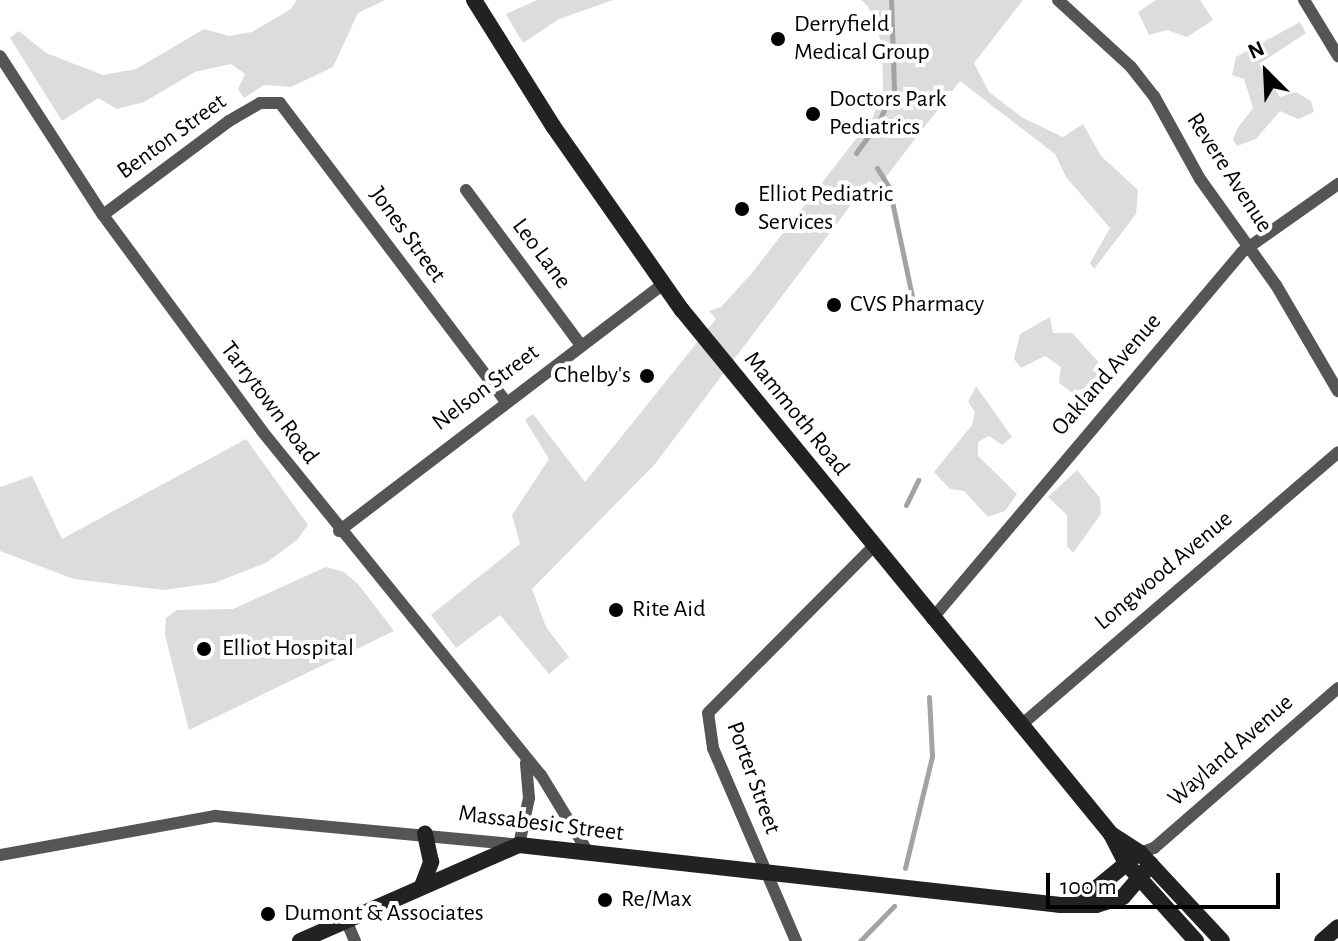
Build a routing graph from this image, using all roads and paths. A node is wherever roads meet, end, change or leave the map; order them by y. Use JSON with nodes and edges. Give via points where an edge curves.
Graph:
{"nodes":[{"id":1,"x":474,"y":0,"type":"edge"},
{"id":2,"x":1058,"y":0,"type":"edge"},
{"id":3,"x":1304,"y":0,"type":"edge"},
{"id":4,"x":0,"y":56,"type":"edge"},
{"id":5,"x":1338,"y":56,"type":"edge"},
{"id":6,"x":270,"y":101,"type":"joint"},
{"id":7,"x":1338,"y":184,"type":"edge"},
{"id":8,"x":466,"y":190,"type":"dead end"},
{"id":9,"x":103,"y":215,"type":"junction"},
{"id":10,"x":1249,"y":245,"type":"junction"},
{"id":11,"x":663,"y":284,"type":"junction"},
{"id":12,"x":580,"y":344,"type":"junction"},
{"id":13,"x":1338,"y":391,"type":"edge"},
{"id":14,"x":505,"y":400,"type":"junction"},
{"id":15,"x":1338,"y":452,"type":"edge"},
{"id":16,"x":339,"y":531,"type":"junction"},
{"id":17,"x":873,"y":547,"type":"junction"},
{"id":18,"x":932,"y":619,"type":"junction"},
{"id":19,"x":1338,"y":688,"type":"edge"},
{"id":20,"x":1020,"y":726,"type":"junction"},
{"id":21,"x":526,"y":760,"type":"junction"},
{"id":22,"x":425,"y":834,"type":"junction"},
{"id":23,"x":519,"y":845,"type":"junction"},
{"id":24,"x":589,"y":854,"type":"junction"},
{"id":25,"x":0,"y":855,"type":"edge"},
{"id":26,"x":1143,"y":857,"type":"junction"},
{"id":27,"x":767,"y":877,"type":"junction"},
{"id":28,"x":1141,"y":880,"type":"junction"},
{"id":29,"x":422,"y":886,"type":"junction"},
{"id":30,"x":1077,"y":904,"type":"junction"},
{"id":31,"x":346,"y":920,"type":"junction"},
{"id":32,"x":1338,"y":927,"type":"edge"},
{"id":33,"x":300,"y":941,"type":"edge"},
{"id":34,"x":355,"y":941,"type":"edge"},
{"id":35,"x":796,"y":941,"type":"edge"},
{"id":36,"x":1196,"y":941,"type":"edge"},
{"id":37,"x":1222,"y":941,"type":"edge"},
{"id":38,"x":1322,"y":941,"type":"edge"}],
"edges":[{"from":1,"to":11,"type":"main road","name":"Mammoth Road"},
{"from":2,"to":10,"type":"street","name":"Revere Avenue","via":[[1143,81],[1200,179]]},
{"from":3,"to":5,"type":"street"},
{"from":4,"to":9,"type":"street","name":"Tarrytown Road"},
{"from":6,"to":9,"type":"street","name":"Benton Street","via":[[229,121]]},
{"from":6,"to":14,"type":"street","name":"Jones Street","via":[[288,109]]},
{"from":7,"to":10,"type":"street","name":"Oakland Avenue"},
{"from":8,"to":12,"type":"street","name":"Leo Lane"},
{"from":9,"to":16,"type":"street","name":"Tarrytown Road"},
{"from":10,"to":13,"type":"street","name":"Revere Avenue"},
{"from":10,"to":18,"type":"street","name":"Oakland Avenue"},
{"from":11,"to":12,"type":"street","name":"Nelson Street"},
{"from":11,"to":17,"type":"main road","name":"Mammoth Road"},
{"from":12,"to":14,"type":"street","name":"Nelson Street"},
{"from":14,"to":16,"type":"street","name":"Nelson Street"},
{"from":15,"to":20,"type":"street","name":"Longwood Avenue"},
{"from":16,"to":21,"type":"street","name":"Tarrytown Road"},
{"from":17,"to":18,"type":"main road","name":"Mammoth Road"},
{"from":17,"to":27,"type":"street","name":"Porter Street","via":[[708,713],[707,731]]},
{"from":18,"to":20,"type":"main road","name":"Mammoth Road"},
{"from":19,"to":26,"type":"street","name":"Wayland Avenue"},
{"from":20,"to":26,"type":"main road","name":"Mammoth Road","via":[[1111,834]]},
{"from":21,"to":23,"type":"street","via":[[529,798]]},
{"from":21,"to":24,"type":"street","name":"Tarrytown Road","via":[[541,775]]},
{"from":22,"to":23,"type":"street","name":"Massabesic Street"},
{"from":22,"to":25,"type":"street","name":"Massabesic Street","via":[[196,817]]},
{"from":22,"to":29,"type":"main road","via":[[431,862]]},
{"from":23,"to":24,"type":"main road","name":"Massabesic Street"},
{"from":23,"to":29,"type":"main road"},
{"from":24,"to":27,"type":"main road","name":"Massabesic Street"},
{"from":26,"to":28,"type":"main road","name":"Mammoth Road"},
{"from":26,"to":30,"type":"main road"},
{"from":26,"to":37,"type":"main road","name":"Mammoth Road"},
{"from":27,"to":30,"type":"main road","name":"Massabesic Street"},
{"from":27,"to":35,"type":"street","name":"Porter Street"},
{"from":28,"to":30,"type":"main road","name":"Massabesic Street","via":[[1110,903]]},
{"from":28,"to":36,"type":"main road","name":"Mammoth Road"},
{"from":29,"to":31,"type":"main road"},
{"from":31,"to":33,"type":"main road"},
{"from":31,"to":34,"type":"street"},
{"from":32,"to":38,"type":"main road"}]}
